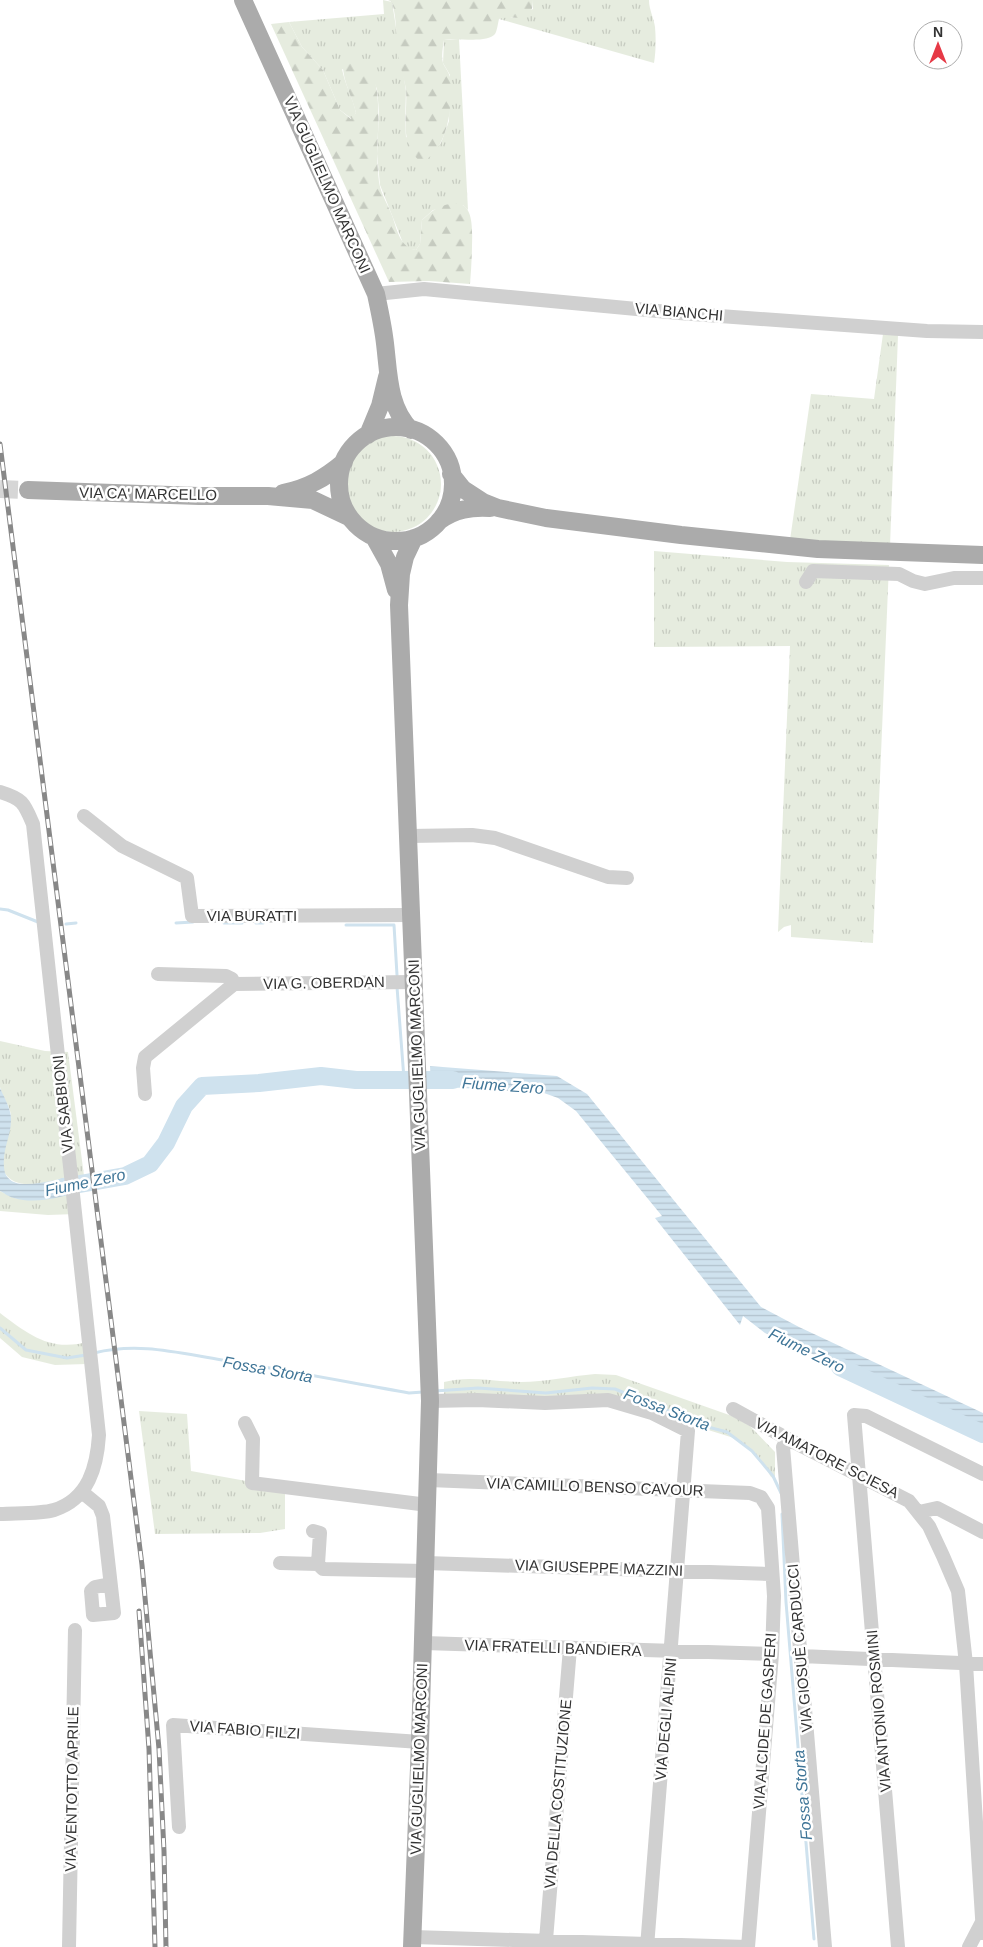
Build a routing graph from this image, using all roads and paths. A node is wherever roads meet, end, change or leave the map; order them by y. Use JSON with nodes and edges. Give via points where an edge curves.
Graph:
{"nodes":[{"id":1,"x":244,"y":0,"type":"edge"},
{"id":2,"x":376,"y":294,"type":"junction"},
{"id":3,"x":983,"y":332,"type":"edge"},
{"id":4,"x":387,"y":377,"type":"junction"},
{"id":5,"x":411,"y":430,"type":"junction"},
{"id":6,"x":368,"y":435,"type":"junction"},
{"id":7,"x":344,"y":462,"type":"junction"},
{"id":8,"x":451,"y":474,"type":"junction"},
{"id":9,"x":28,"y":490,"type":"tunnel mouth"},
{"id":10,"x":268,"y":496,"type":"junction"},
{"id":11,"x":498,"y":508,"type":"junction"},
{"id":12,"x":349,"y":517,"type":"junction"},
{"id":13,"x":438,"y":522,"type":"junction"},
{"id":14,"x":374,"y":536,"type":"junction"},
{"id":15,"x":414,"y":538,"type":"junction"},
{"id":16,"x":983,"y":555,"type":"edge"},
{"id":17,"x":983,"y":578,"type":"edge"},
{"id":18,"x":806,"y":582,"type":"dead end"},
{"id":19,"x":399,"y":605,"type":"junction"},
{"id":20,"x":0,"y":792,"type":"edge"},
{"id":21,"x":84,"y":816,"type":"dead end"},
{"id":22,"x":409,"y":836,"type":"junction"},
{"id":23,"x":627,"y":878,"type":"dead end"},
{"id":24,"x":411,"y":914,"type":"junction"},
{"id":25,"x":158,"y":974,"type":"dead end"},
{"id":26,"x":414,"y":982,"type":"junction"},
{"id":27,"x":234,"y":984,"type":"junction"},
{"id":28,"x":145,"y":1094,"type":"dead end"},
{"id":29,"x":430,"y":1393,"type":"junction"},
{"id":30,"x":733,"y":1409,"type":"dead end"},
{"id":31,"x":245,"y":1423,"type":"dead end"},
{"id":32,"x":788,"y":1439,"type":"junction"},
{"id":33,"x":983,"y":1474,"type":"edge"},
{"id":34,"x":860,"y":1475,"type":"junction"},
{"id":35,"x":429,"y":1480,"type":"junction"},
{"id":36,"x":683,"y":1490,"type":"junction"},
{"id":37,"x":82,"y":1492,"type":"junction"},
{"id":38,"x":761,"y":1497,"type":"joint"},
{"id":39,"x":428,"y":1505,"type":"junction"},
{"id":40,"x":919,"y":1512,"type":"junction"},
{"id":41,"x":0,"y":1514,"type":"edge"},
{"id":42,"x":313,"y":1532,"type":"dead end"},
{"id":43,"x":983,"y":1532,"type":"edge"},
{"id":44,"x":280,"y":1563,"type":"dead end"},
{"id":45,"x":318,"y":1564,"type":"junction"},
{"id":46,"x":426,"y":1567,"type":"junction"},
{"id":47,"x":678,"y":1571,"type":"junction"},
{"id":48,"x":772,"y":1574,"type":"junction"},
{"id":49,"x":110,"y":1584,"type":"dead end"},
{"id":50,"x":75,"y":1630,"type":"dead end"},
{"id":51,"x":424,"y":1643,"type":"junction"},
{"id":52,"x":570,"y":1648,"type":"junction"},
{"id":53,"x":671,"y":1652,"type":"junction"},
{"id":54,"x":772,"y":1654,"type":"junction"},
{"id":55,"x":801,"y":1656,"type":"junction"},
{"id":56,"x":875,"y":1659,"type":"junction"},
{"id":57,"x":966,"y":1664,"type":"junction"},
{"id":58,"x":983,"y":1664,"type":"edge"},
{"id":59,"x":420,"y":1742,"type":"junction"},
{"id":60,"x":179,"y":1827,"type":"dead end"},
{"id":61,"x":980,"y":1867,"type":"edge"},
{"id":62,"x":983,"y":1927,"type":"edge"},
{"id":63,"x":546,"y":1940,"type":"junction"},
{"id":64,"x":413,"y":1942,"type":"edge"},
{"id":65,"x":647,"y":1945,"type":"edge"},
{"id":66,"x":69,"y":1947,"type":"edge"},
{"id":67,"x":747,"y":1947,"type":"edge"},
{"id":68,"x":825,"y":1947,"type":"edge"},
{"id":69,"x":898,"y":1947,"type":"edge"},
{"id":70,"x":969,"y":1947,"type":"edge"}],
"edges":[{"from":1,"to":2,"type":"main road","name":"VIA GUGLIELMO MARCONI"},
{"from":2,"to":3,"type":"street","name":"VIA BIANCHI","via":[[424,289],[679,313]]},
{"from":2,"to":4,"type":"main road","name":"VIA GUGLIELMO MARCONI"},
{"from":4,"to":5,"type":"main road","name":"VIA GUGLIELMO MARCONI","via":[[398,412]]},
{"from":4,"to":6,"type":"main road","name":"VIA GUGLIELMO MARCONI"},
{"from":5,"to":6,"type":"main road","name":"VIA GUGLIELMO MARCONI","via":[[386,429]]},
{"from":5,"to":8,"type":"main road","name":"VIA GUGLIELMO MARCONI","via":[[437,446],[448,462]]},
{"from":6,"to":7,"type":"main road","name":"VIA GUGLIELMO MARCONI","via":[[354,446]]},
{"from":7,"to":10,"type":"main road","via":[[310,486]]},
{"from":7,"to":12,"type":"main road","name":"VIA GUGLIELMO MARCONI","via":[[340,493]]},
{"from":8,"to":11,"type":"main road","via":[[468,493]]},
{"from":8,"to":13,"type":"main road","name":"VIA GUGLIELMO MARCONI","via":[[451,497]]},
{"from":9,"to":10,"type":"main road","name":"VIA CA' MARCELLO"},
{"from":10,"to":12,"type":"main road","via":[[313,500]]},
{"from":11,"to":13,"type":"main road","via":[[465,509]]},
{"from":11,"to":16,"type":"main road","via":[[546,518],[681,536],[818,549]]},
{"from":12,"to":14,"type":"main road","name":"VIA GUGLIELMO MARCONI"},
{"from":13,"to":15,"type":"main road","name":"VIA GUGLIELMO MARCONI"},
{"from":14,"to":15,"type":"main road","name":"VIA GUGLIELMO MARCONI","via":[[392,541]]},
{"from":14,"to":19,"type":"main road","name":"VIA GUGLIELMO MARCONI","via":[[389,564]]},
{"from":15,"to":19,"type":"main road","name":"VIA GUGLIELMO MARCONI","via":[[401,574]]},
{"from":17,"to":18,"type":"street","via":[[954,578],[925,584],[899,574],[812,571]]},
{"from":19,"to":22,"type":"main road","name":"VIA GUGLIELMO MARCONI"},
{"from":20,"to":37,"type":"street","name":"VIA SABBIONI","via":[[17,797],[33,824],[100,1435],[97,1461]]},
{"from":21,"to":24,"type":"street","name":"VIA BURATTI","via":[[122,846],[187,878],[192,916]]},
{"from":22,"to":23,"type":"street","via":[[495,838],[608,878]]},
{"from":22,"to":24,"type":"main road","name":"VIA GUGLIELMO MARCONI"},
{"from":24,"to":26,"type":"main road","name":"VIA GUGLIELMO MARCONI"},
{"from":25,"to":27,"type":"street","name":"VIA G. OBERDAN","via":[[226,976]]},
{"from":26,"to":27,"type":"street","name":"VIA G. OBERDAN"},
{"from":26,"to":29,"type":"main road","name":"VIA GUGLIELMO MARCONI"},
{"from":27,"to":28,"type":"street","via":[[145,1057]]},
{"from":29,"to":35,"type":"main road","name":"VIA GUGLIELMO MARCONI"},
{"from":29,"to":36,"type":"street","name":"VIA DEGLI ALPINI","via":[[477,1400],[545,1403],[608,1400],[652,1413],[688,1431]]},
{"from":30,"to":32,"type":"street","name":"VIA AMATORE SCIESA"},
{"from":31,"to":39,"type":"street","via":[[253,1439],[252,1483]]},
{"from":32,"to":34,"type":"street","name":"VIA AMATORE SCIESA"},
{"from":32,"to":55,"type":"street","name":"VIA GIOSUÈ CARDUCCI","via":[[783,1448]]},
{"from":33,"to":34,"type":"street","name":"VIA ANTONIO ROSMINI","via":[[866,1416],[854,1415]]},
{"from":34,"to":40,"type":"street","name":"VIA AMATORE SCIESA","via":[[909,1501]]},
{"from":34,"to":56,"type":"street","name":"VIA ANTONIO ROSMINI"},
{"from":35,"to":36,"type":"street","name":"VIA CAMILLO BENSO CAVOUR"},
{"from":35,"to":39,"type":"main road","name":"VIA GUGLIELMO MARCONI"},
{"from":36,"to":38,"type":"street","name":"VIA CAMILLO BENSO CAVOUR"},
{"from":36,"to":47,"type":"street","name":"VIA DEGLI ALPINI"},
{"from":37,"to":41,"type":"street","via":[[54,1510]]},
{"from":37,"to":49,"type":"street","via":[[99,1506],[103,1516]]},
{"from":38,"to":48,"type":"street","name":"VIA ALCIDE DE GASPERI","via":[[768,1508]]},
{"from":39,"to":46,"type":"main road","name":"VIA GUGLIELMO MARCONI"},
{"from":40,"to":43,"type":"street","via":[[937,1508]]},
{"from":40,"to":57,"type":"street","name":"VIA AMATORE SCIESA","via":[[958,1591]]},
{"from":42,"to":45,"type":"street","via":[[320,1533]]},
{"from":44,"to":45,"type":"street"},
{"from":45,"to":46,"type":"street","via":[[323,1570]]},
{"from":46,"to":47,"type":"street","name":"VIA GIUSEPPE MAZZINI"},
{"from":46,"to":51,"type":"main road","name":"VIA GUGLIELMO MARCONI"},
{"from":47,"to":48,"type":"street","name":"VIA GIUSEPPE MAZZINI"},
{"from":47,"to":53,"type":"street","name":"VIA DEGLI ALPINI"},
{"from":48,"to":54,"type":"street","name":"VIA ALCIDE DE GASPERI"},
{"from":50,"to":66,"type":"street","name":"VIA VENTOTTO APRILE"},
{"from":51,"to":52,"type":"street","name":"VIA FRATELLI BANDIERA"},
{"from":51,"to":59,"type":"main road","name":"VIA GUGLIELMO MARCONI"},
{"from":52,"to":53,"type":"street","name":"VIA FRATELLI BANDIERA"},
{"from":52,"to":63,"type":"street","name":"VIA DELLA COSTITUZIONE"},
{"from":53,"to":54,"type":"street","name":"VIA FRATELLI BANDIERA"},
{"from":53,"to":65,"type":"street","name":"VIA DEGLI ALPINI"},
{"from":54,"to":67,"type":"street","name":"VIA ALCIDE DE GASPERI"},
{"from":55,"to":56,"type":"street"},
{"from":55,"to":68,"type":"street","name":"VIA GIOSUÈ CARDUCCI"},
{"from":56,"to":57,"type":"street"},
{"from":56,"to":69,"type":"street","name":"VIA ANTONIO ROSMINI"},
{"from":57,"to":58,"type":"street"},
{"from":57,"to":61,"type":"street","name":"VIA AMATORE SCIESA"},
{"from":59,"to":60,"type":"street","name":"VIA FABIO FILZI","via":[[173,1724]]},
{"from":59,"to":64,"type":"main road","name":"VIA GUGLIELMO MARCONI"},
{"from":61,"to":62,"type":"street","name":"VIA AMATORE SCIESA"},
{"from":62,"to":70,"type":"street","name":"VIA AMATORE SCIESA"},
{"from":63,"to":64,"type":"street"},
{"from":63,"to":65,"type":"street"},
{"from":65,"to":67,"type":"street"}]}
